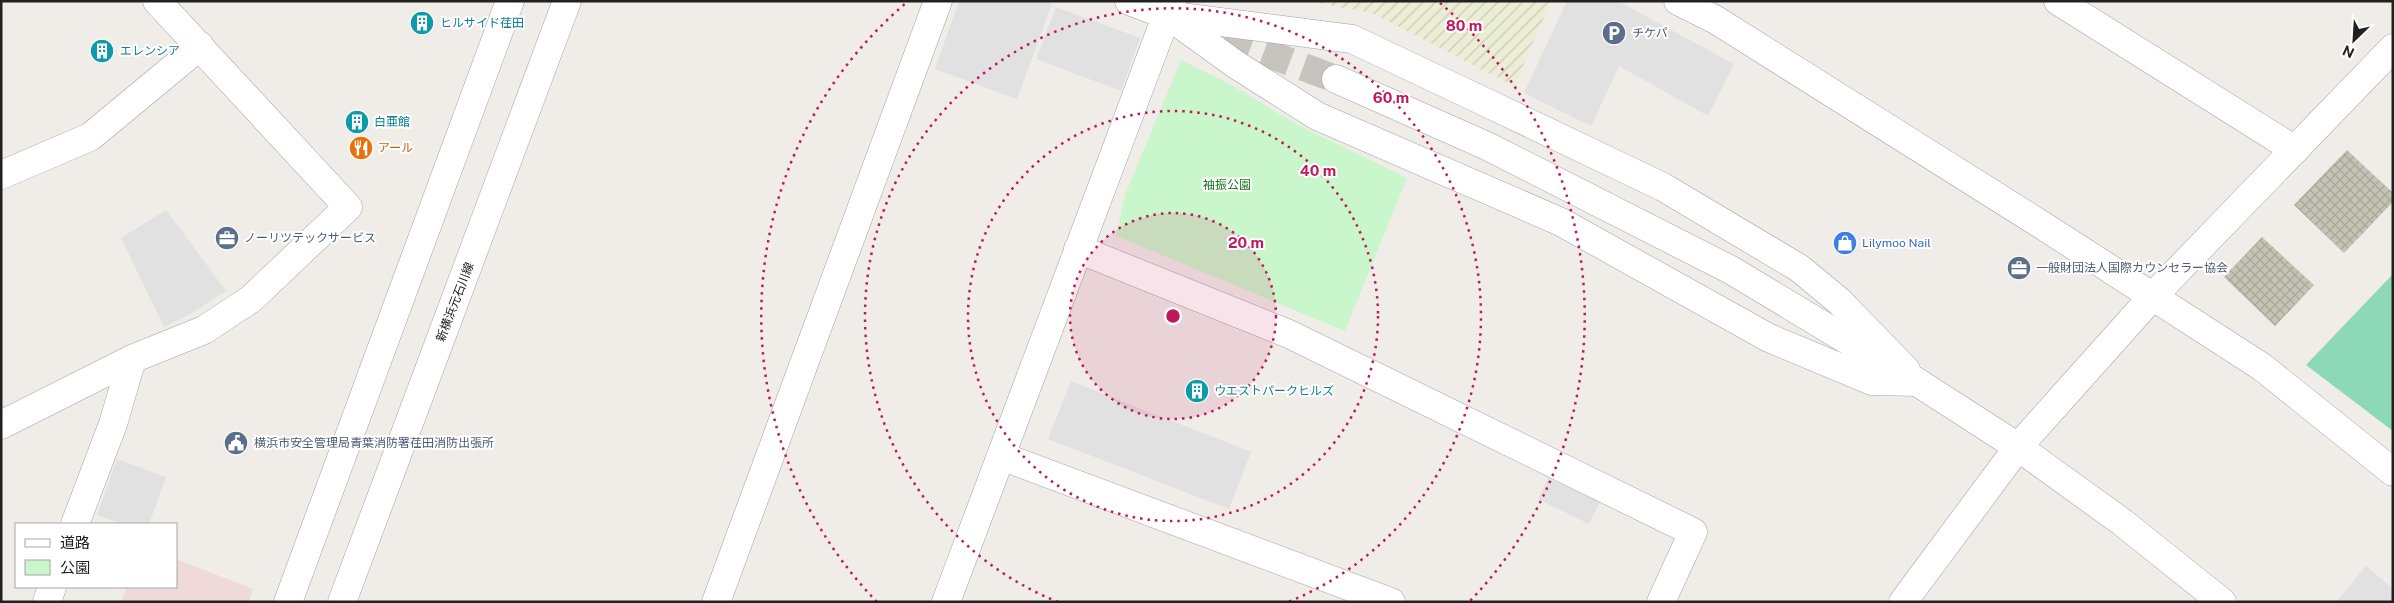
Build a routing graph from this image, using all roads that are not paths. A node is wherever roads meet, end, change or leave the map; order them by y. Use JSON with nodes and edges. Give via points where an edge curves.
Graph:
{"nodes":[{"id":1,"x":157,"y":1,"type":"edge"},
{"id":2,"x":510,"y":1,"type":"edge"},
{"id":3,"x":567,"y":1,"type":"edge"},
{"id":4,"x":938,"y":1,"type":"edge"},
{"id":5,"x":1129,"y":1,"type":"edge"},
{"id":6,"x":1678,"y":1,"type":"edge"},
{"id":7,"x":2058,"y":1,"type":"edge"},
{"id":8,"x":1169,"y":8,"type":"edge"},
{"id":9,"x":200,"y":46,"type":"junction"},
{"id":10,"x":2393,"y":48,"type":"edge"},
{"id":11,"x":1336,"y":79,"type":"tunnel mouth"},
{"id":12,"x":2295,"y":150,"type":"junction"},
{"id":13,"x":1,"y":176,"type":"edge"},
{"id":14,"x":1078,"y":249,"type":"junction"},
{"id":15,"x":2153,"y":296,"type":"junction"},
{"id":16,"x":132,"y":359,"type":"junction"},
{"id":17,"x":1917,"y":382,"type":"junction"},
{"id":18,"x":1,"y":425,"type":"edge"},
{"id":19,"x":2018,"y":447,"type":"junction"},
{"id":20,"x":1001,"y":456,"type":"junction"},
{"id":21,"x":2393,"y":472,"type":"edge"},
{"id":22,"x":76,"y":523,"type":"edge"},
{"id":23,"x":52,"y":588,"type":"edge"},
{"id":24,"x":46,"y":602,"type":"edge"},
{"id":25,"x":288,"y":602,"type":"edge"},
{"id":26,"x":342,"y":602,"type":"edge"},
{"id":27,"x":716,"y":602,"type":"edge"},
{"id":28,"x":946,"y":602,"type":"edge"},
{"id":29,"x":1391,"y":602,"type":"edge"},
{"id":30,"x":1661,"y":602,"type":"edge"},
{"id":31,"x":1903,"y":602,"type":"edge"},
{"id":32,"x":2222,"y":602,"type":"edge"}],
"edges":[{"from":1,"to":9,"type":"street"},
{"from":2,"to":25,"type":"street"},
{"from":3,"to":26,"type":"street","name":"新横浜元石川線"},
{"from":4,"to":27,"type":"street"},
{"from":5,"to":8,"type":"street"},
{"from":6,"to":15,"type":"street","via":[[1716,20]]},
{"from":7,"to":12,"type":"street"},
{"from":8,"to":14,"type":"street"},
{"from":8,"to":17,"type":"street","via":[[1235,64],[1317,116],[1561,222],[1769,338],[1872,381]]},
{"from":8,"to":17,"type":"street","via":[[1352,39],[1654,183],[1799,268],[1839,301]]},
{"from":9,"to":13,"type":"street","via":[[90,137]]},
{"from":9,"to":16,"type":"street","via":[[348,206],[251,299],[204,330]]},
{"from":10,"to":12,"type":"street"},
{"from":11,"to":17,"type":"street","via":[[1486,146],[1732,270]]},
{"from":12,"to":15,"type":"street"},
{"from":14,"to":20,"type":"street"},
{"from":14,"to":30,"type":"street","via":[[1289,334],[1693,532]]},
{"from":15,"to":19,"type":"street"},
{"from":15,"to":21,"type":"street","via":[[2262,367]]},
{"from":16,"to":18,"type":"street"},
{"from":16,"to":22,"type":"street","via":[[113,424]]},
{"from":17,"to":19,"type":"street"},
{"from":19,"to":31,"type":"street"},
{"from":19,"to":32,"type":"street","via":[[2122,522]]},
{"from":20,"to":28,"type":"street"},
{"from":20,"to":29,"type":"street"},
{"from":23,"to":24,"type":"street"}]}
